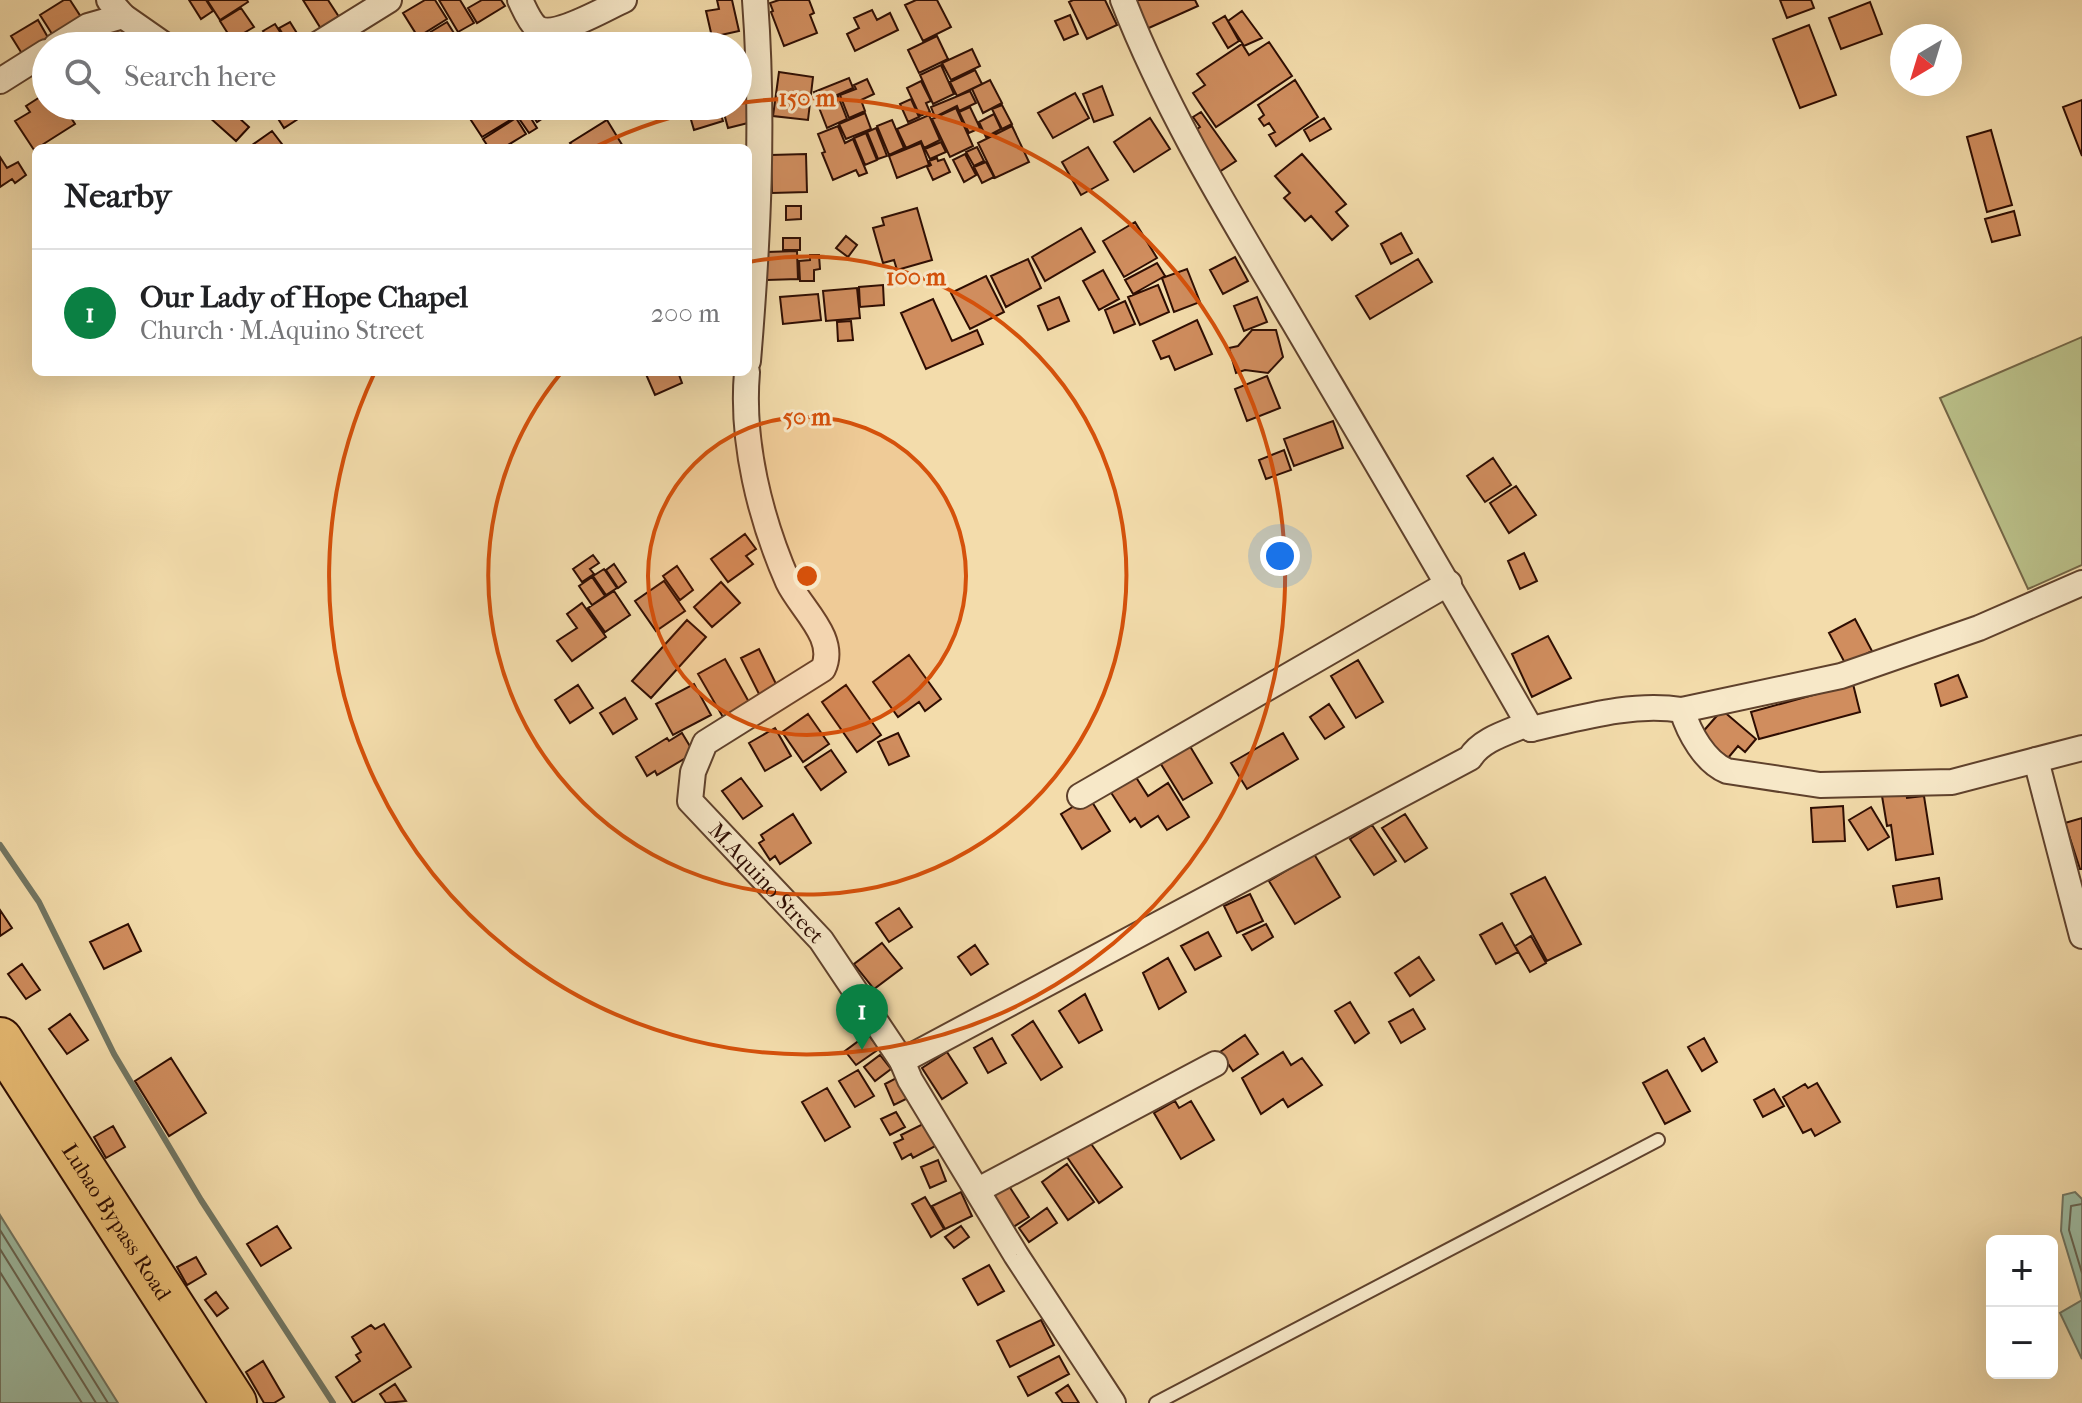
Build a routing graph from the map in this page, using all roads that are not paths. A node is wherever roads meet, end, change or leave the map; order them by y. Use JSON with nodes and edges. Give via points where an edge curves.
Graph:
{"nodes":[{"id":1,"x":389,"y":0,"type":"edge"},
{"id":2,"x":520,"y":0,"type":"edge"},
{"id":3,"x":624,"y":0,"type":"edge"},
{"id":4,"x":755,"y":0,"type":"edge"},
{"id":5,"x":1123,"y":0,"type":"edge"},
{"id":6,"x":116,"y":8,"type":"edge"},
{"id":7,"x":78,"y":32,"type":"edge"},
{"id":8,"x":148,"y":32,"type":"edge"},
{"id":9,"x":338,"y":32,"type":"edge"},
{"id":10,"x":32,"y":61,"type":"edge"},
{"id":11,"x":0,"y":81,"type":"edge"},
{"id":12,"x":752,"y":314,"type":"edge"},
{"id":13,"x":747,"y":376,"type":"edge"},
{"id":14,"x":1449,"y":583,"type":"junction"},
{"id":15,"x":2082,"y":583,"type":"edge"},
{"id":16,"x":1682,"y":710,"type":"junction"},
{"id":17,"x":1531,"y":729,"type":"junction"},
{"id":18,"x":2082,"y":748,"type":"edge"},
{"id":19,"x":2036,"y":760,"type":"junction"},
{"id":20,"x":1080,"y":796,"type":"dead end"},
{"id":21,"x":2082,"y":936,"type":"edge"},
{"id":22,"x":0,"y":1040,"type":"edge"},
{"id":23,"x":902,"y":1061,"type":"junction"},
{"id":24,"x":1215,"y":1064,"type":"dead end"},
{"id":25,"x":1658,"y":1140,"type":"dead end"},
{"id":26,"x":978,"y":1190,"type":"junction"},
{"id":27,"x":234,"y":1403,"type":"edge"},
{"id":28,"x":1113,"y":1403,"type":"edge"},
{"id":29,"x":1156,"y":1403,"type":"edge"}],
"edges":[{"from":1,"to":9,"type":"street"},
{"from":2,"to":3,"type":"street","via":[[536,27],[546,31],[565,28]]},
{"from":4,"to":12,"type":"street","via":[[760,68]]},
{"from":5,"to":14,"type":"street","via":[[1147,62],[1216,191]]},
{"from":6,"to":7,"type":"street"},
{"from":6,"to":8,"type":"street"},
{"from":10,"to":11,"type":"street"},
{"from":13,"to":23,"type":"street","name":"M.Aquino Street","via":[[749,440],[773,546],[824,639],[827,660],[823,669],[705,743],[693,772],[690,801],[821,940]]},
{"from":14,"to":17,"type":"street"},
{"from":14,"to":20,"type":"street"},
{"from":15,"to":16,"type":"street","via":[[1979,628],[1841,676]]},
{"from":16,"to":17,"type":"street","via":[[1656,706]]},
{"from":16,"to":19,"type":"street","via":[[1714,765],[1807,783],[1952,782]]},
{"from":17,"to":23,"type":"street","via":[[1525,725],[1495,738],[1470,758]]},
{"from":18,"to":19,"type":"street"},
{"from":19,"to":21,"type":"street"},
{"from":22,"to":27,"type":"highway","name":"Lubao Bypass Road"},
{"from":23,"to":26,"type":"street","name":"M.Aquino Street"},
{"from":24,"to":26,"type":"street"},
{"from":25,"to":29,"type":"lane"},
{"from":26,"to":28,"type":"street","name":"M.Aquino Street"}]}
